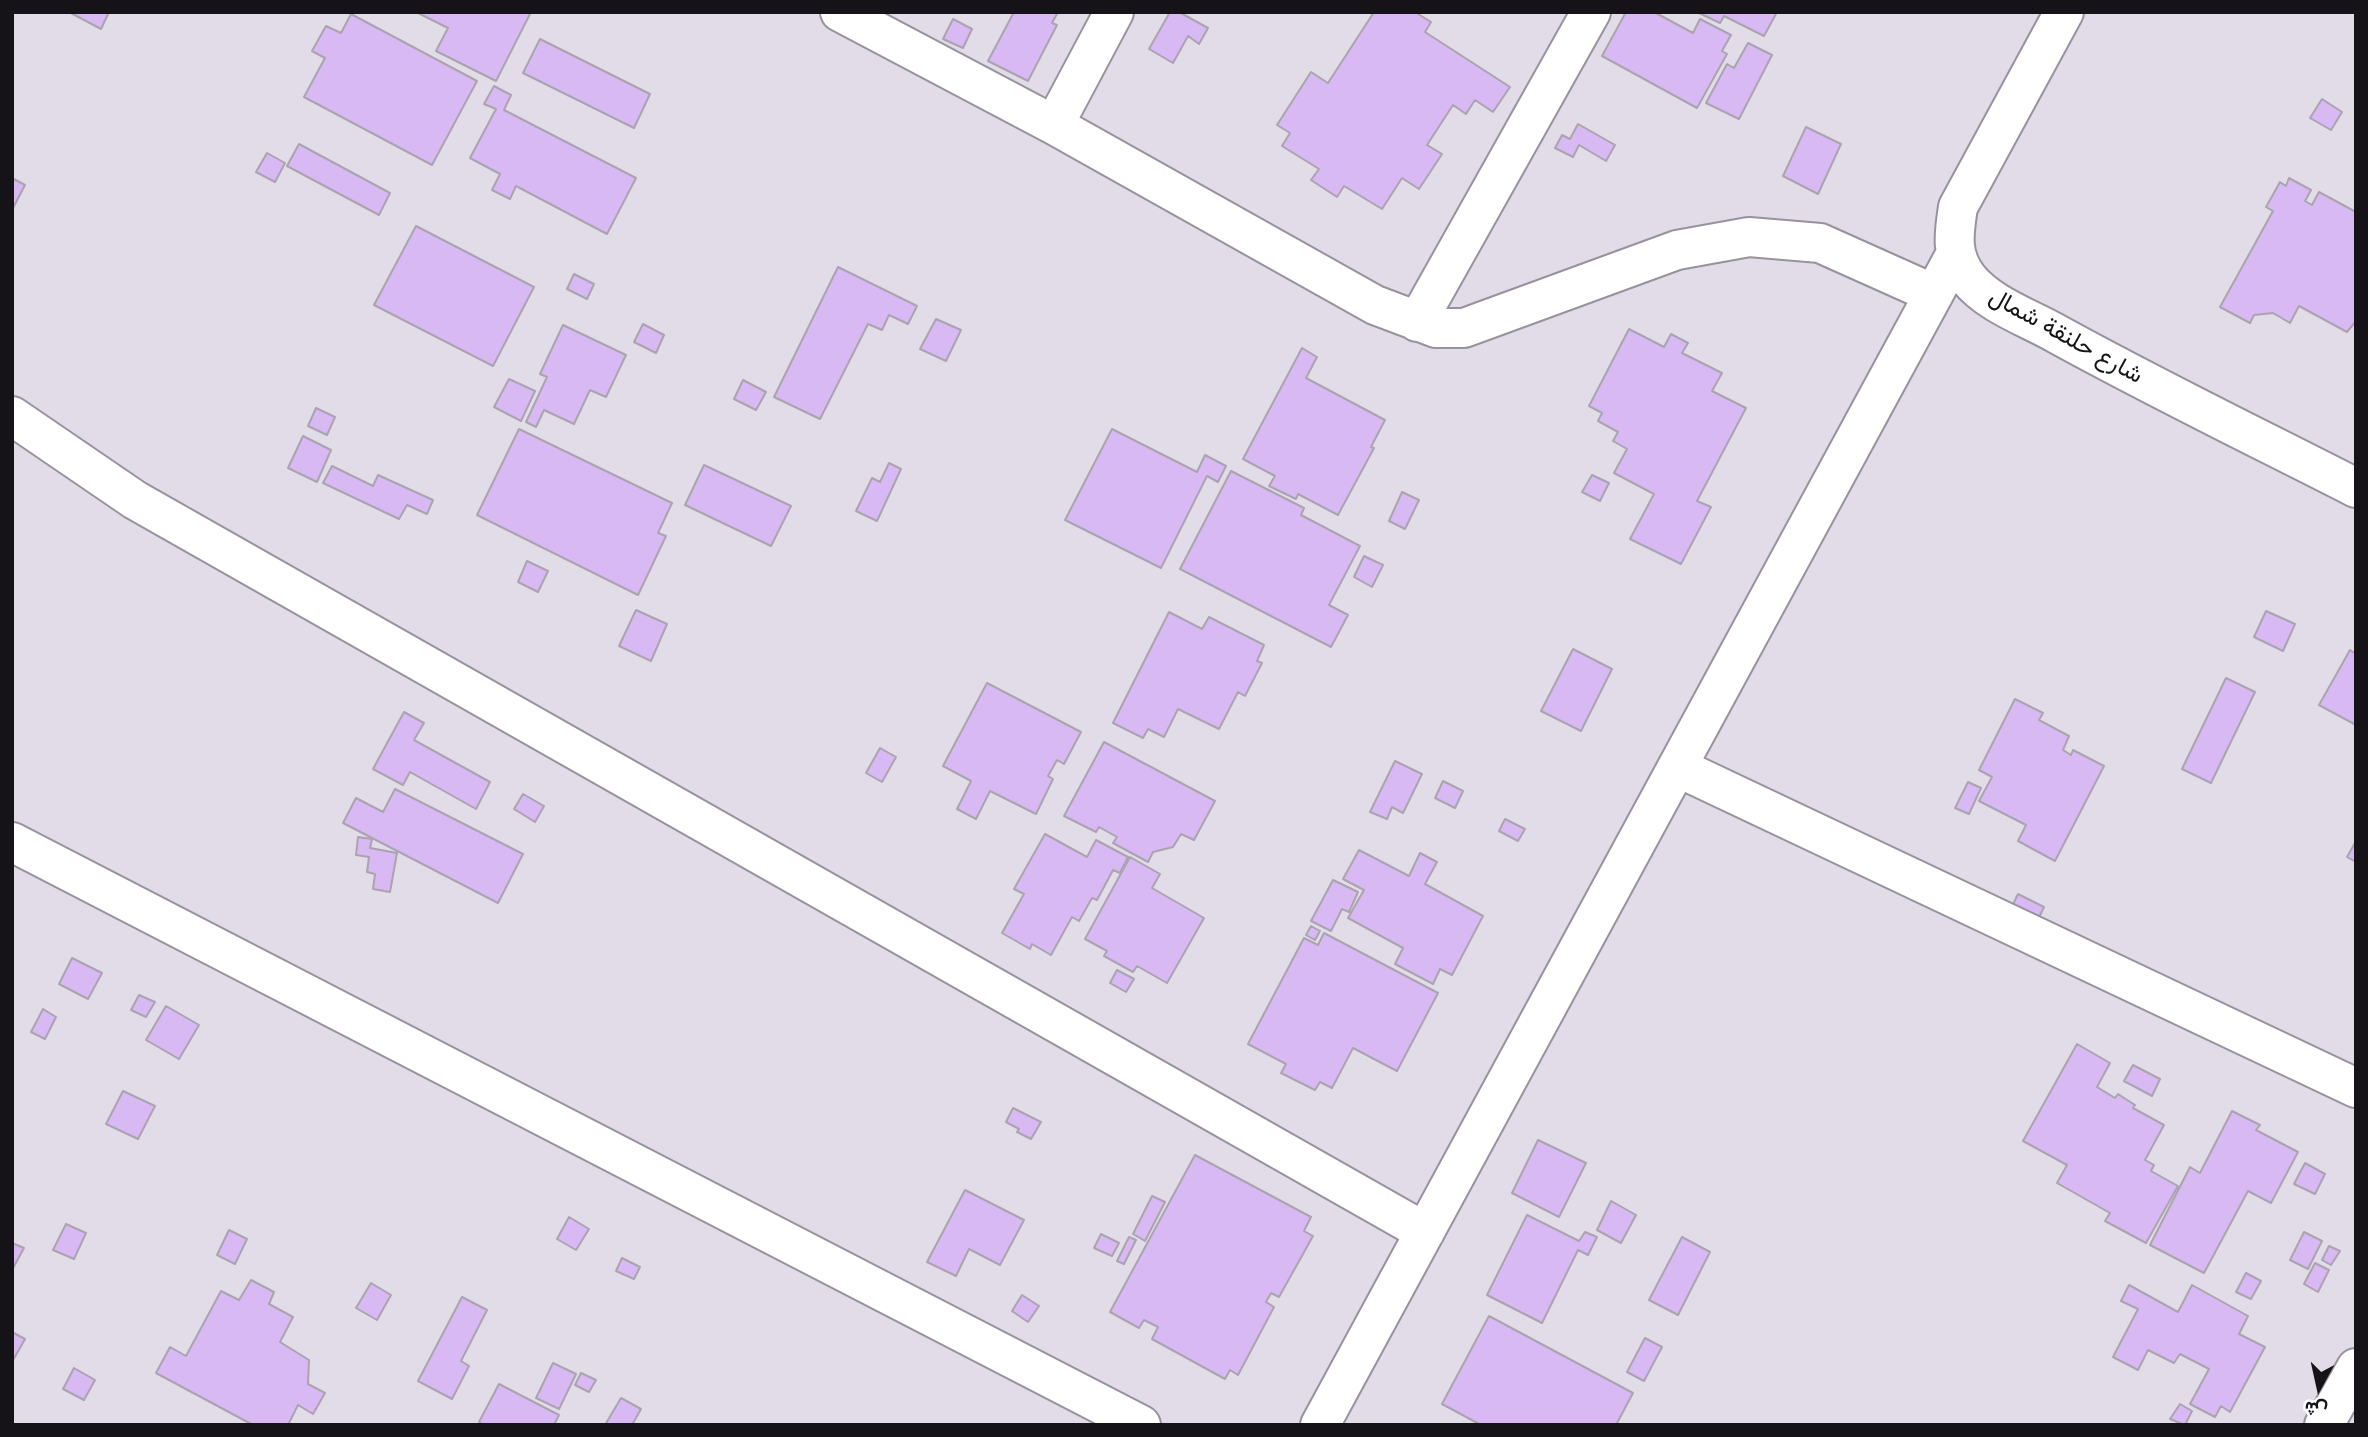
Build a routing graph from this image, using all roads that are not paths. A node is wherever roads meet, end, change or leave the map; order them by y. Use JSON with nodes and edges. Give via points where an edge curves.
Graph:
{"nodes":[{"id":1,"x":840,"y":12,"type":"edge"},
{"id":2,"x":1114,"y":12,"type":"edge"},
{"id":3,"x":1591,"y":12,"type":"edge"},
{"id":4,"x":2064,"y":12,"type":"edge"},
{"id":5,"x":1054,"y":125,"type":"junction"},
{"id":6,"x":1955,"y":256,"type":"junction"},
{"id":7,"x":1934,"y":295,"type":"junction"},
{"id":8,"x":1417,"y":322,"type":"junction"},
{"id":9,"x":12,"y":416,"type":"edge"},
{"id":10,"x":2356,"y":488,"type":"edge"},
{"id":11,"x":1677,"y":767,"type":"junction"},
{"id":12,"x":12,"y":842,"type":"edge"},
{"id":13,"x":2356,"y":1088,"type":"edge"},
{"id":14,"x":1425,"y":1232,"type":"junction"},
{"id":15,"x":2356,"y":1368,"type":"edge"},
{"id":16,"x":1141,"y":1425,"type":"edge"},
{"id":17,"x":1320,"y":1425,"type":"edge"},
{"id":18,"x":2324,"y":1425,"type":"edge"}],
"edges":[{"from":1,"to":5,"type":"street"},
{"from":2,"to":5,"type":"street"},
{"from":3,"to":8,"type":"street"},
{"from":4,"to":6,"type":"street","via":[[1958,207]]},
{"from":5,"to":8,"type":"street","via":[[1375,304]]},
{"from":6,"to":7,"type":"street"},
{"from":6,"to":10,"type":"street","name":"شارع حلنقة شمال","via":[[1968,278],[1987,295]]},
{"from":7,"to":8,"type":"street","via":[[1821,243],[1749,237],[1677,250],[1464,328],[1436,328]]},
{"from":7,"to":11,"type":"street"},
{"from":9,"to":14,"type":"street","via":[[147,507]]},
{"from":11,"to":13,"type":"street"},
{"from":11,"to":14,"type":"street"},
{"from":12,"to":16,"type":"street"},
{"from":14,"to":17,"type":"street"},
{"from":15,"to":18,"type":"street"}]}
